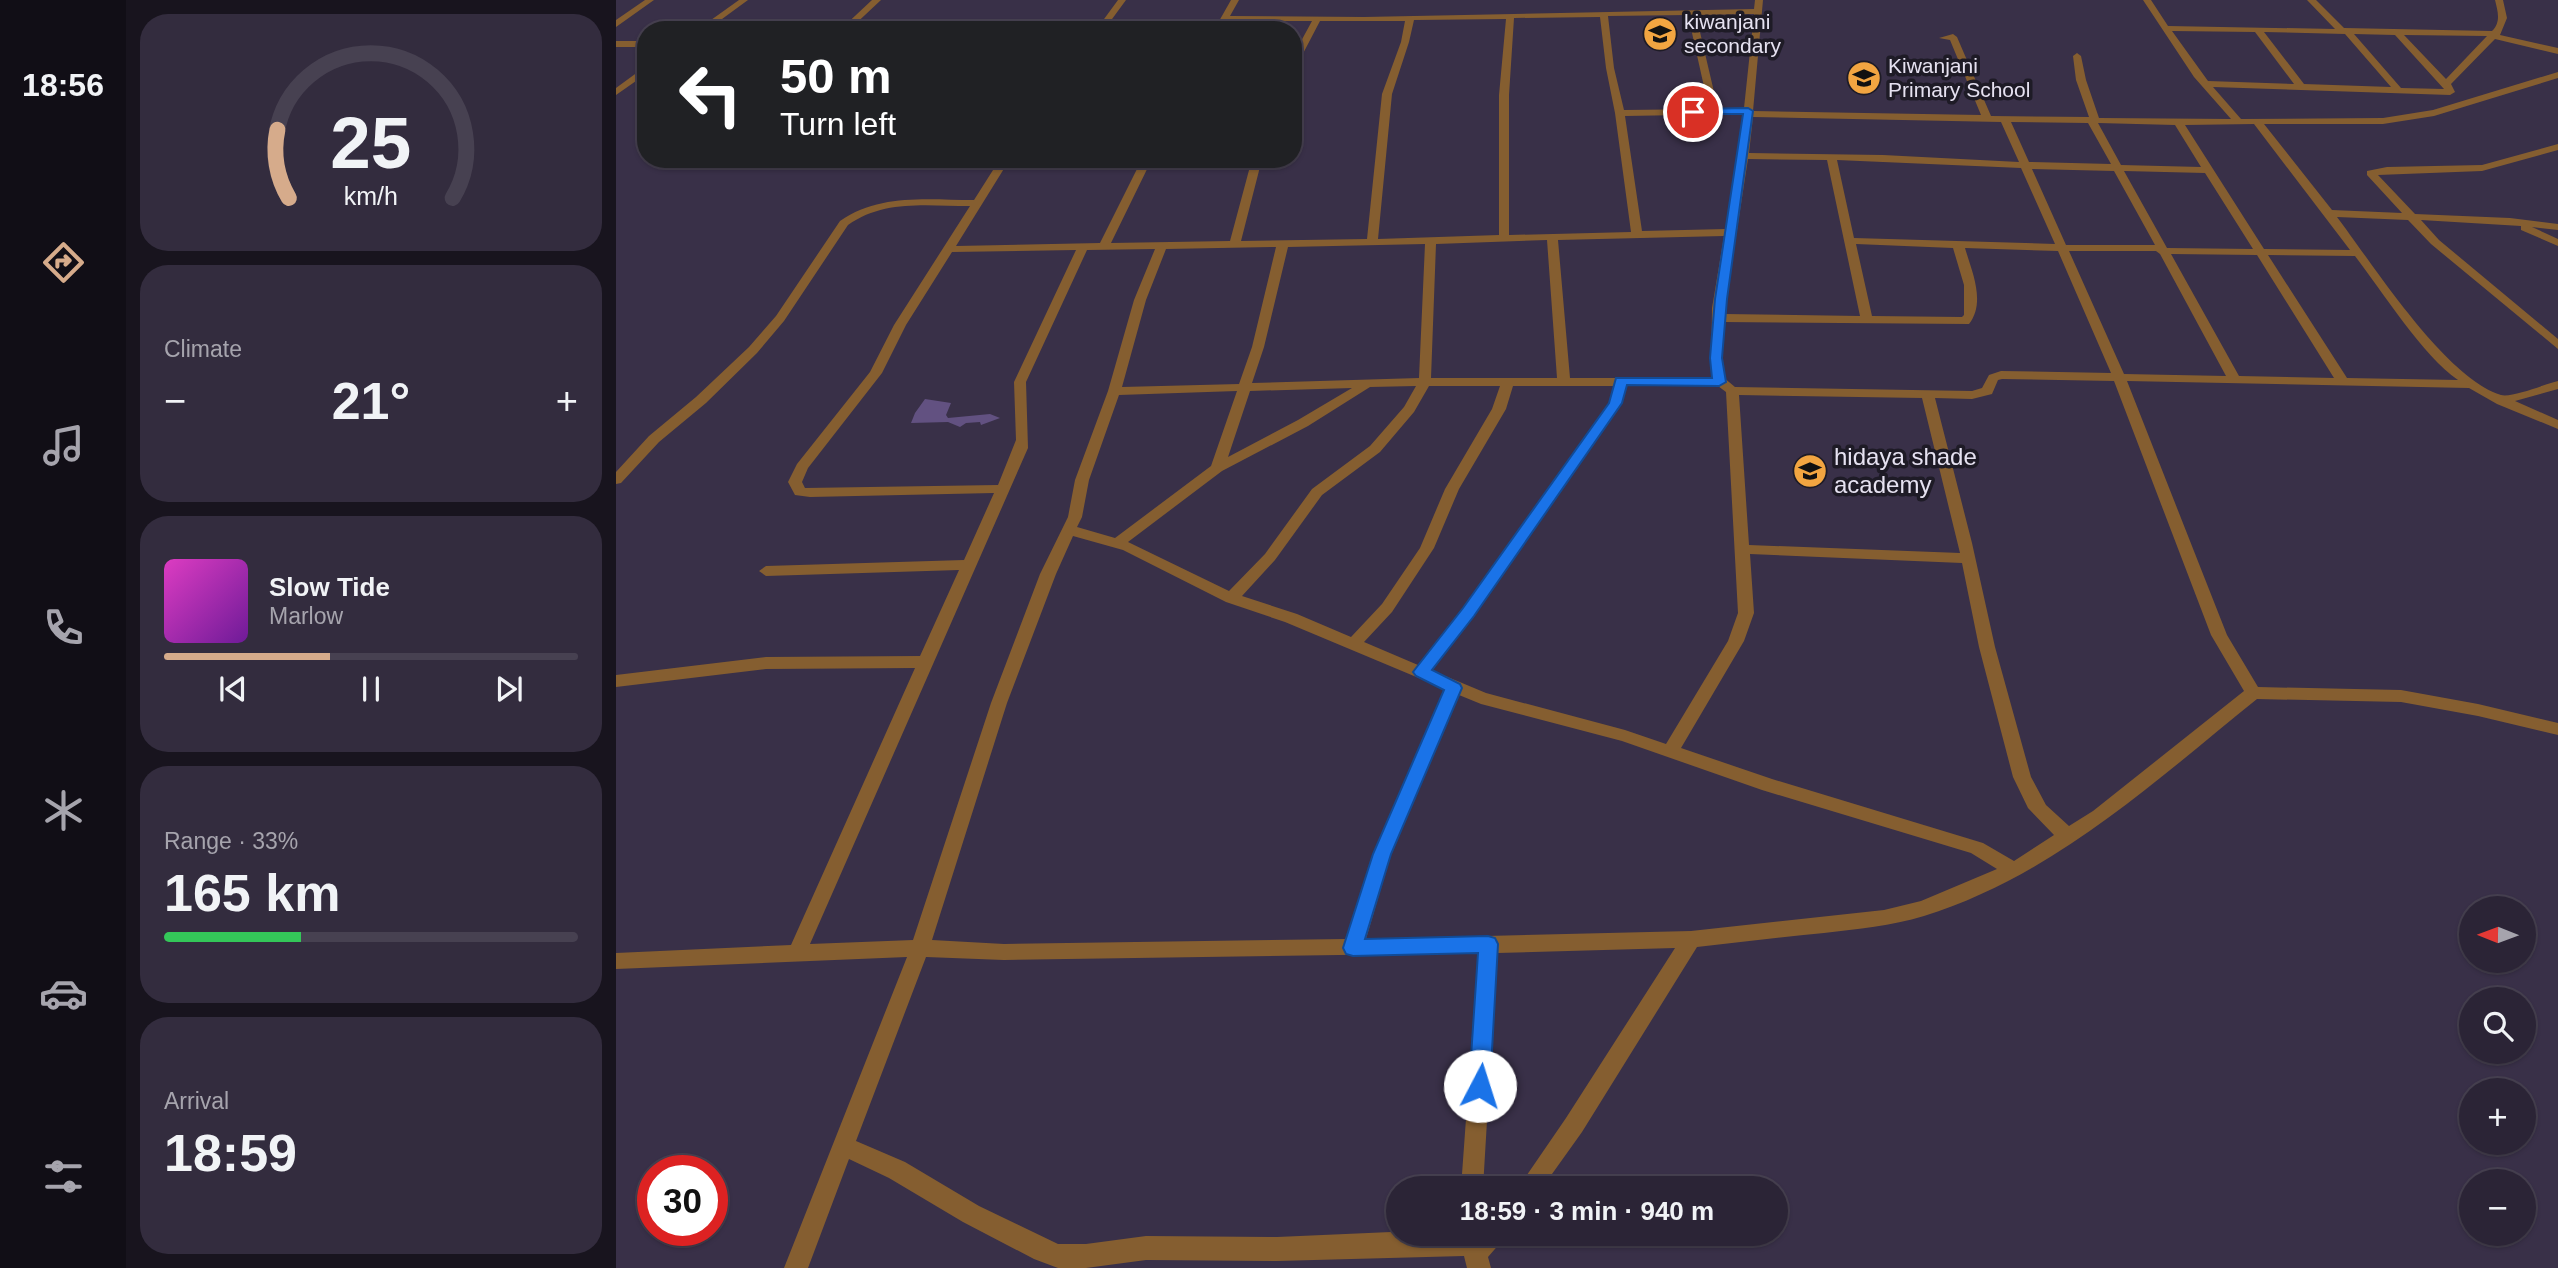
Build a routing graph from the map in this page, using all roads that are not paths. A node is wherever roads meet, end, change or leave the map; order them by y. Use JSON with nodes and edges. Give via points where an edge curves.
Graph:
{"nodes":[{"id":1,"x":650,"y":0,"type":"edge"},
{"id":2,"x":744,"y":0,"type":"edge"},
{"id":3,"x":877,"y":0,"type":"edge"},
{"id":4,"x":1122,"y":0,"type":"edge"},
{"id":5,"x":1236,"y":0,"type":"edge"},
{"id":6,"x":2147,"y":0,"type":"edge"},
{"id":7,"x":2311,"y":0,"type":"edge"},
{"id":8,"x":2499,"y":0,"type":"edge"},
{"id":9,"x":1757,"y":5,"type":"edge"},
{"id":10,"x":1691,"y":12,"type":"junction"},
{"id":11,"x":1604,"y":14,"type":"junction"},
{"id":12,"x":1510,"y":15,"type":"junction"},
{"id":13,"x":1225,"y":18,"type":"junction"},
{"id":14,"x":1410,"y":18,"type":"junction"},
{"id":15,"x":1317,"y":19,"type":"junction"},
{"id":16,"x":714,"y":21,"type":"edge"},
{"id":17,"x":854,"y":21,"type":"edge"},
{"id":18,"x":1107,"y":21,"type":"edge"},
{"id":19,"x":1223,"y":21,"type":"edge"},
{"id":20,"x":616,"y":24,"type":"edge"},
{"id":21,"x":2164,"y":28,"type":"junction"},
{"id":22,"x":2256,"y":28,"type":"junction"},
{"id":23,"x":2343,"y":30,"type":"junction"},
{"id":24,"x":2397,"y":32,"type":"junction"},
{"id":25,"x":2495,"y":35,"type":"junction"},
{"id":26,"x":1943,"y":38,"type":"dead end"},
{"id":27,"x":616,"y":44,"type":"edge"},
{"id":28,"x":637,"y":44,"type":"edge"},
{"id":29,"x":1302,"y":48,"type":"edge"},
{"id":30,"x":2558,"y":51,"type":"edge"},
{"id":31,"x":2077,"y":56,"type":"dead end"},
{"id":32,"x":2558,"y":75,"type":"edge"},
{"id":33,"x":637,"y":76,"type":"edge"},
{"id":34,"x":2204,"y":84,"type":"junction"},
{"id":35,"x":2300,"y":86,"type":"junction"},
{"id":36,"x":2448,"y":88,"type":"junction"},
{"id":37,"x":2397,"y":89,"type":"junction"},
{"id":38,"x":616,"y":92,"type":"edge"},
{"id":39,"x":2451,"y":108,"type":"junction"},
{"id":40,"x":1714,"y":111,"type":"junction"},
{"id":41,"x":1620,"y":113,"type":"junction"},
{"id":42,"x":1748,"y":113,"type":"junction"},
{"id":43,"x":1987,"y":118,"type":"junction"},
{"id":44,"x":2005,"y":120,"type":"junction"},
{"id":45,"x":2093,"y":120,"type":"junction"},
{"id":46,"x":2256,"y":121,"type":"junction"},
{"id":47,"x":2178,"y":122,"type":"junction"},
{"id":48,"x":2239,"y":122,"type":"junction"},
{"id":49,"x":2558,"y":147,"type":"edge"},
{"id":50,"x":1743,"y":156,"type":"junction"},
{"id":51,"x":1831,"y":157,"type":"junction"},
{"id":52,"x":2027,"y":165,"type":"junction"},
{"id":53,"x":2116,"y":167,"type":"junction"},
{"id":54,"x":999,"y":168,"type":"edge"},
{"id":55,"x":1143,"y":168,"type":"edge"},
{"id":56,"x":1255,"y":168,"type":"edge"},
{"id":57,"x":2210,"y":170,"type":"junction"},
{"id":58,"x":975,"y":203,"type":"junction"},
{"id":59,"x":2329,"y":213,"type":"junction"},
{"id":60,"x":2409,"y":217,"type":"junction"},
{"id":61,"x":2510,"y":221,"type":"junction"},
{"id":62,"x":2558,"y":227,"type":"edge"},
{"id":63,"x":1731,"y":232,"type":"junction"},
{"id":64,"x":1637,"y":234,"type":"junction"},
{"id":65,"x":1504,"y":237,"type":"junction"},
{"id":66,"x":1552,"y":238,"type":"junction"},
{"id":67,"x":1432,"y":240,"type":"junction"},
{"id":68,"x":1850,"y":241,"type":"junction"},
{"id":69,"x":1372,"y":242,"type":"junction"},
{"id":70,"x":1283,"y":243,"type":"junction"},
{"id":71,"x":2558,"y":243,"type":"edge"},
{"id":72,"x":1235,"y":244,"type":"junction"},
{"id":73,"x":1162,"y":245,"type":"junction"},
{"id":74,"x":1958,"y":245,"type":"junction"},
{"id":75,"x":1104,"y":246,"type":"junction"},
{"id":76,"x":1083,"y":247,"type":"junction"},
{"id":77,"x":2061,"y":248,"type":"junction"},
{"id":78,"x":950,"y":249,"type":"junction"},
{"id":79,"x":2160,"y":249,"type":"junction"},
{"id":80,"x":2260,"y":251,"type":"junction"},
{"id":81,"x":2360,"y":253,"type":"junction"},
{"id":82,"x":1719,"y":318,"type":"junction"},
{"id":83,"x":1867,"y":320,"type":"junction"},
{"id":84,"x":2558,"y":345,"type":"edge"},
{"id":85,"x":2119,"y":377,"type":"junction"},
{"id":86,"x":2234,"y":378,"type":"junction"},
{"id":87,"x":2342,"y":380,"type":"junction"},
{"id":88,"x":1621,"y":381,"type":"junction"},
{"id":89,"x":1425,"y":382,"type":"junction"},
{"id":90,"x":1719,"y":382,"type":"junction"},
{"id":91,"x":1369,"y":383,"type":"junction"},
{"id":92,"x":1564,"y":383,"type":"junction"},
{"id":93,"x":1507,"y":384,"type":"junction"},
{"id":94,"x":2469,"y":384,"type":"junction"},
{"id":95,"x":2558,"y":385,"type":"edge"},
{"id":96,"x":1244,"y":388,"type":"junction"},
{"id":97,"x":1114,"y":391,"type":"junction"},
{"id":98,"x":1732,"y":391,"type":"junction"},
{"id":99,"x":1927,"y":394,"type":"junction"},
{"id":100,"x":2502,"y":401,"type":"junction"},
{"id":101,"x":2558,"y":425,"type":"edge"},
{"id":102,"x":1217,"y":468,"type":"junction"},
{"id":103,"x":616,"y":480,"type":"edge"},
{"id":104,"x":1001,"y":489,"type":"junction"},
{"id":105,"x":1070,"y":530,"type":"junction"},
{"id":106,"x":1118,"y":543,"type":"junction"},
{"id":107,"x":1743,"y":549,"type":"junction"},
{"id":108,"x":1968,"y":558,"type":"junction"},
{"id":109,"x":970,"y":565,"type":"junction"},
{"id":110,"x":766,"y":571,"type":"dead end"},
{"id":111,"x":1231,"y":598,"type":"junction"},
{"id":112,"x":1353,"y":644,"type":"junction"},
{"id":113,"x":925,"y":662,"type":"junction"},
{"id":114,"x":1422,"y":672,"type":"junction"},
{"id":115,"x":616,"y":681,"type":"edge"},
{"id":116,"x":1454,"y":688,"type":"junction"},
{"id":117,"x":2253,"y":693,"type":"junction"},
{"id":118,"x":2558,"y":729,"type":"edge"},
{"id":119,"x":1671,"y":750,"type":"junction"},
{"id":120,"x":2067,"y":835,"type":"junction"},
{"id":121,"x":2014,"y":870,"type":"junction"},
{"id":122,"x":1691,"y":939,"type":"junction"},
{"id":123,"x":1488,"y":944,"type":"junction"},
{"id":124,"x":920,"y":948,"type":"junction"},
{"id":125,"x":1353,"y":948,"type":"junction"},
{"id":126,"x":796,"y":955,"type":"junction"},
{"id":127,"x":616,"y":961,"type":"edge"},
{"id":128,"x":844,"y":1146,"type":"junction"},
{"id":129,"x":1473,"y":1176,"type":"edge"},
{"id":130,"x":1538,"y":1176,"type":"edge"},
{"id":131,"x":1479,"y":1247,"type":"edge"},
{"id":132,"x":796,"y":1268,"type":"edge"}],
"edges":[{"from":1,"to":20,"type":"street"},
{"from":2,"to":16,"type":"street"},
{"from":3,"to":17,"type":"street"},
{"from":4,"to":18,"type":"street"},
{"from":5,"to":13,"type":"street"},
{"from":6,"to":21,"type":"street"},
{"from":7,"to":23,"type":"street"},
{"from":8,"to":25,"type":"street","via":[[2503,18]]},
{"from":9,"to":10,"type":"street"},
{"from":9,"to":42,"type":"street"},
{"from":10,"to":11,"type":"street"},
{"from":10,"to":40,"type":"street"},
{"from":11,"to":12,"type":"street"},
{"from":11,"to":41,"type":"street"},
{"from":12,"to":14,"type":"street"},
{"from":12,"to":65,"type":"street","via":[[1504,95]]},
{"from":13,"to":15,"type":"street"},
{"from":13,"to":19,"type":"street"},
{"from":14,"to":15,"type":"street"},
{"from":14,"to":69,"type":"street","via":[[1387,94]]},
{"from":15,"to":29,"type":"street"},
{"from":21,"to":22,"type":"street"},
{"from":21,"to":34,"type":"street"},
{"from":22,"to":23,"type":"street"},
{"from":22,"to":35,"type":"street"},
{"from":23,"to":24,"type":"street"},
{"from":23,"to":37,"type":"street"},
{"from":24,"to":25,"type":"street"},
{"from":24,"to":36,"type":"street"},
{"from":25,"to":30,"type":"street"},
{"from":25,"to":36,"type":"street"},
{"from":26,"to":43,"type":"street","via":[[1953,37]]},
{"from":27,"to":28,"type":"street"},
{"from":31,"to":45,"type":"street"},
{"from":32,"to":39,"type":"street"},
{"from":33,"to":38,"type":"street"},
{"from":34,"to":35,"type":"street"},
{"from":34,"to":48,"type":"street"},
{"from":35,"to":37,"type":"street"},
{"from":36,"to":37,"type":"street"},
{"from":36,"to":39,"type":"street"},
{"from":39,"to":46,"type":"street","via":[[2397,120]]},
{"from":40,"to":41,"type":"street"},
{"from":40,"to":42,"type":"street"},
{"from":41,"to":64,"type":"street"},
{"from":42,"to":43,"type":"street"},
{"from":42,"to":50,"type":"street"},
{"from":43,"to":44,"type":"street"},
{"from":44,"to":45,"type":"street"},
{"from":44,"to":52,"type":"street"},
{"from":45,"to":47,"type":"street"},
{"from":45,"to":53,"type":"street"},
{"from":46,"to":48,"type":"street"},
{"from":46,"to":59,"type":"street"},
{"from":47,"to":48,"type":"street"},
{"from":47,"to":57,"type":"street"},
{"from":49,"to":60,"type":"street","via":[[2482,168],[2372,172]]},
{"from":50,"to":51,"type":"street"},
{"from":50,"to":63,"type":"street"},
{"from":51,"to":52,"type":"street"},
{"from":51,"to":68,"type":"street"},
{"from":52,"to":53,"type":"street"},
{"from":52,"to":77,"type":"street"},
{"from":53,"to":57,"type":"street"},
{"from":53,"to":79,"type":"street"},
{"from":54,"to":58,"type":"street"},
{"from":55,"to":75,"type":"street"},
{"from":56,"to":72,"type":"street"},
{"from":57,"to":80,"type":"street"},
{"from":58,"to":78,"type":"street"},
{"from":58,"to":103,"type":"street","via":[[884,204],[853,214],[740,366],[654,439]]},
{"from":59,"to":60,"type":"street"},
{"from":59,"to":81,"type":"street"},
{"from":60,"to":61,"type":"street"},
{"from":60,"to":84,"type":"street"},
{"from":61,"to":62,"type":"street"},
{"from":61,"to":71,"type":"street"},
{"from":63,"to":64,"type":"street"},
{"from":63,"to":82,"type":"street"},
{"from":64,"to":66,"type":"street"},
{"from":65,"to":66,"type":"street"},
{"from":65,"to":67,"type":"street"},
{"from":66,"to":92,"type":"street"},
{"from":67,"to":69,"type":"street"},
{"from":67,"to":89,"type":"street"},
{"from":68,"to":74,"type":"street"},
{"from":68,"to":83,"type":"street"},
{"from":69,"to":70,"type":"street"},
{"from":70,"to":72,"type":"street"},
{"from":70,"to":96,"type":"street"},
{"from":72,"to":73,"type":"street"},
{"from":73,"to":75,"type":"street"},
{"from":73,"to":97,"type":"street","via":[[1140,300]]},
{"from":74,"to":77,"type":"street"},
{"from":74,"to":83,"type":"street","via":[[1971,299],[1967,320]]},
{"from":75,"to":76,"type":"street"},
{"from":76,"to":78,"type":"street"},
{"from":76,"to":104,"type":"street","via":[[1020,382],[1024,437]]},
{"from":77,"to":79,"type":"street"},
{"from":77,"to":85,"type":"street"},
{"from":78,"to":104,"type":"street","via":[[900,325],[876,373],[795,482],[800,492],[810,494]]},
{"from":79,"to":80,"type":"street"},
{"from":79,"to":86,"type":"street"},
{"from":80,"to":81,"type":"street"},
{"from":80,"to":87,"type":"street"},
{"from":81,"to":94,"type":"street","via":[[2432,348]]},
{"from":82,"to":83,"type":"street"},
{"from":82,"to":90,"type":"street"},
{"from":85,"to":86,"type":"street"},
{"from":85,"to":99,"type":"street","via":[[2001,375],[1995,376],[1983,393]]},
{"from":85,"to":117,"type":"street","via":[[2219,635]]},
{"from":86,"to":87,"type":"street"},
{"from":87,"to":94,"type":"street"},
{"from":88,"to":90,"type":"street"},
{"from":88,"to":92,"type":"street"},
{"from":88,"to":114,"type":"street","via":[[1616,403]]},
{"from":89,"to":91,"type":"street"},
{"from":89,"to":93,"type":"street"},
{"from":89,"to":111,"type":"street","via":[[1409,410],[1375,449],[1317,492],[1270,557]]},
{"from":90,"to":98,"type":"street"},
{"from":91,"to":96,"type":"street"},
{"from":91,"to":102,"type":"street"},
{"from":92,"to":93,"type":"street"},
{"from":93,"to":112,"type":"street","via":[[1499,409],[1452,489],[1427,548],[1387,608]]},
{"from":94,"to":100,"type":"street"},
{"from":95,"to":100,"type":"street"},
{"from":96,"to":97,"type":"street"},
{"from":96,"to":102,"type":"street"},
{"from":97,"to":105,"type":"street","via":[[1082,480]]},
{"from":98,"to":99,"type":"street"},
{"from":98,"to":107,"type":"street"},
{"from":99,"to":108,"type":"street"},
{"from":100,"to":101,"type":"street"},
{"from":102,"to":106,"type":"street"},
{"from":104,"to":109,"type":"street"},
{"from":105,"to":106,"type":"street"},
{"from":105,"to":124,"type":"street","via":[[1048,574],[999,703]]},
{"from":106,"to":111,"type":"street"},
{"from":107,"to":108,"type":"street"},
{"from":107,"to":119,"type":"street","via":[[1743,627]]},
{"from":108,"to":120,"type":"street","via":[[2025,789],[2038,811]]},
{"from":109,"to":110,"type":"street"},
{"from":109,"to":113,"type":"street"},
{"from":111,"to":112,"type":"street"},
{"from":112,"to":114,"type":"street"},
{"from":113,"to":115,"type":"street","via":[[766,663]]},
{"from":113,"to":126,"type":"street"},
{"from":114,"to":116,"type":"street"},
{"from":116,"to":119,"type":"street"},
{"from":116,"to":125,"type":"street","via":[[1382,854]]},
{"from":117,"to":118,"type":"street","via":[[2401,696]]},
{"from":117,"to":120,"type":"street","via":[[2132,791]]},
{"from":119,"to":121,"type":"street","via":[[1768,785],[1977,848]]},
{"from":120,"to":121,"type":"street"},
{"from":121,"to":122,"type":"street","via":[[1922,909],[1884,918]]},
{"from":122,"to":123,"type":"street"},
{"from":122,"to":130,"type":"street"},
{"from":123,"to":125,"type":"street"},
{"from":123,"to":129,"type":"street"},
{"from":124,"to":125,"type":"street","via":[[1004,952]]},
{"from":124,"to":126,"type":"street"},
{"from":124,"to":128,"type":"street"},
{"from":126,"to":127,"type":"street"},
{"from":128,"to":131,"type":"street","via":[[1058,1256],[1146,1248]]},
{"from":128,"to":132,"type":"street"}]}
